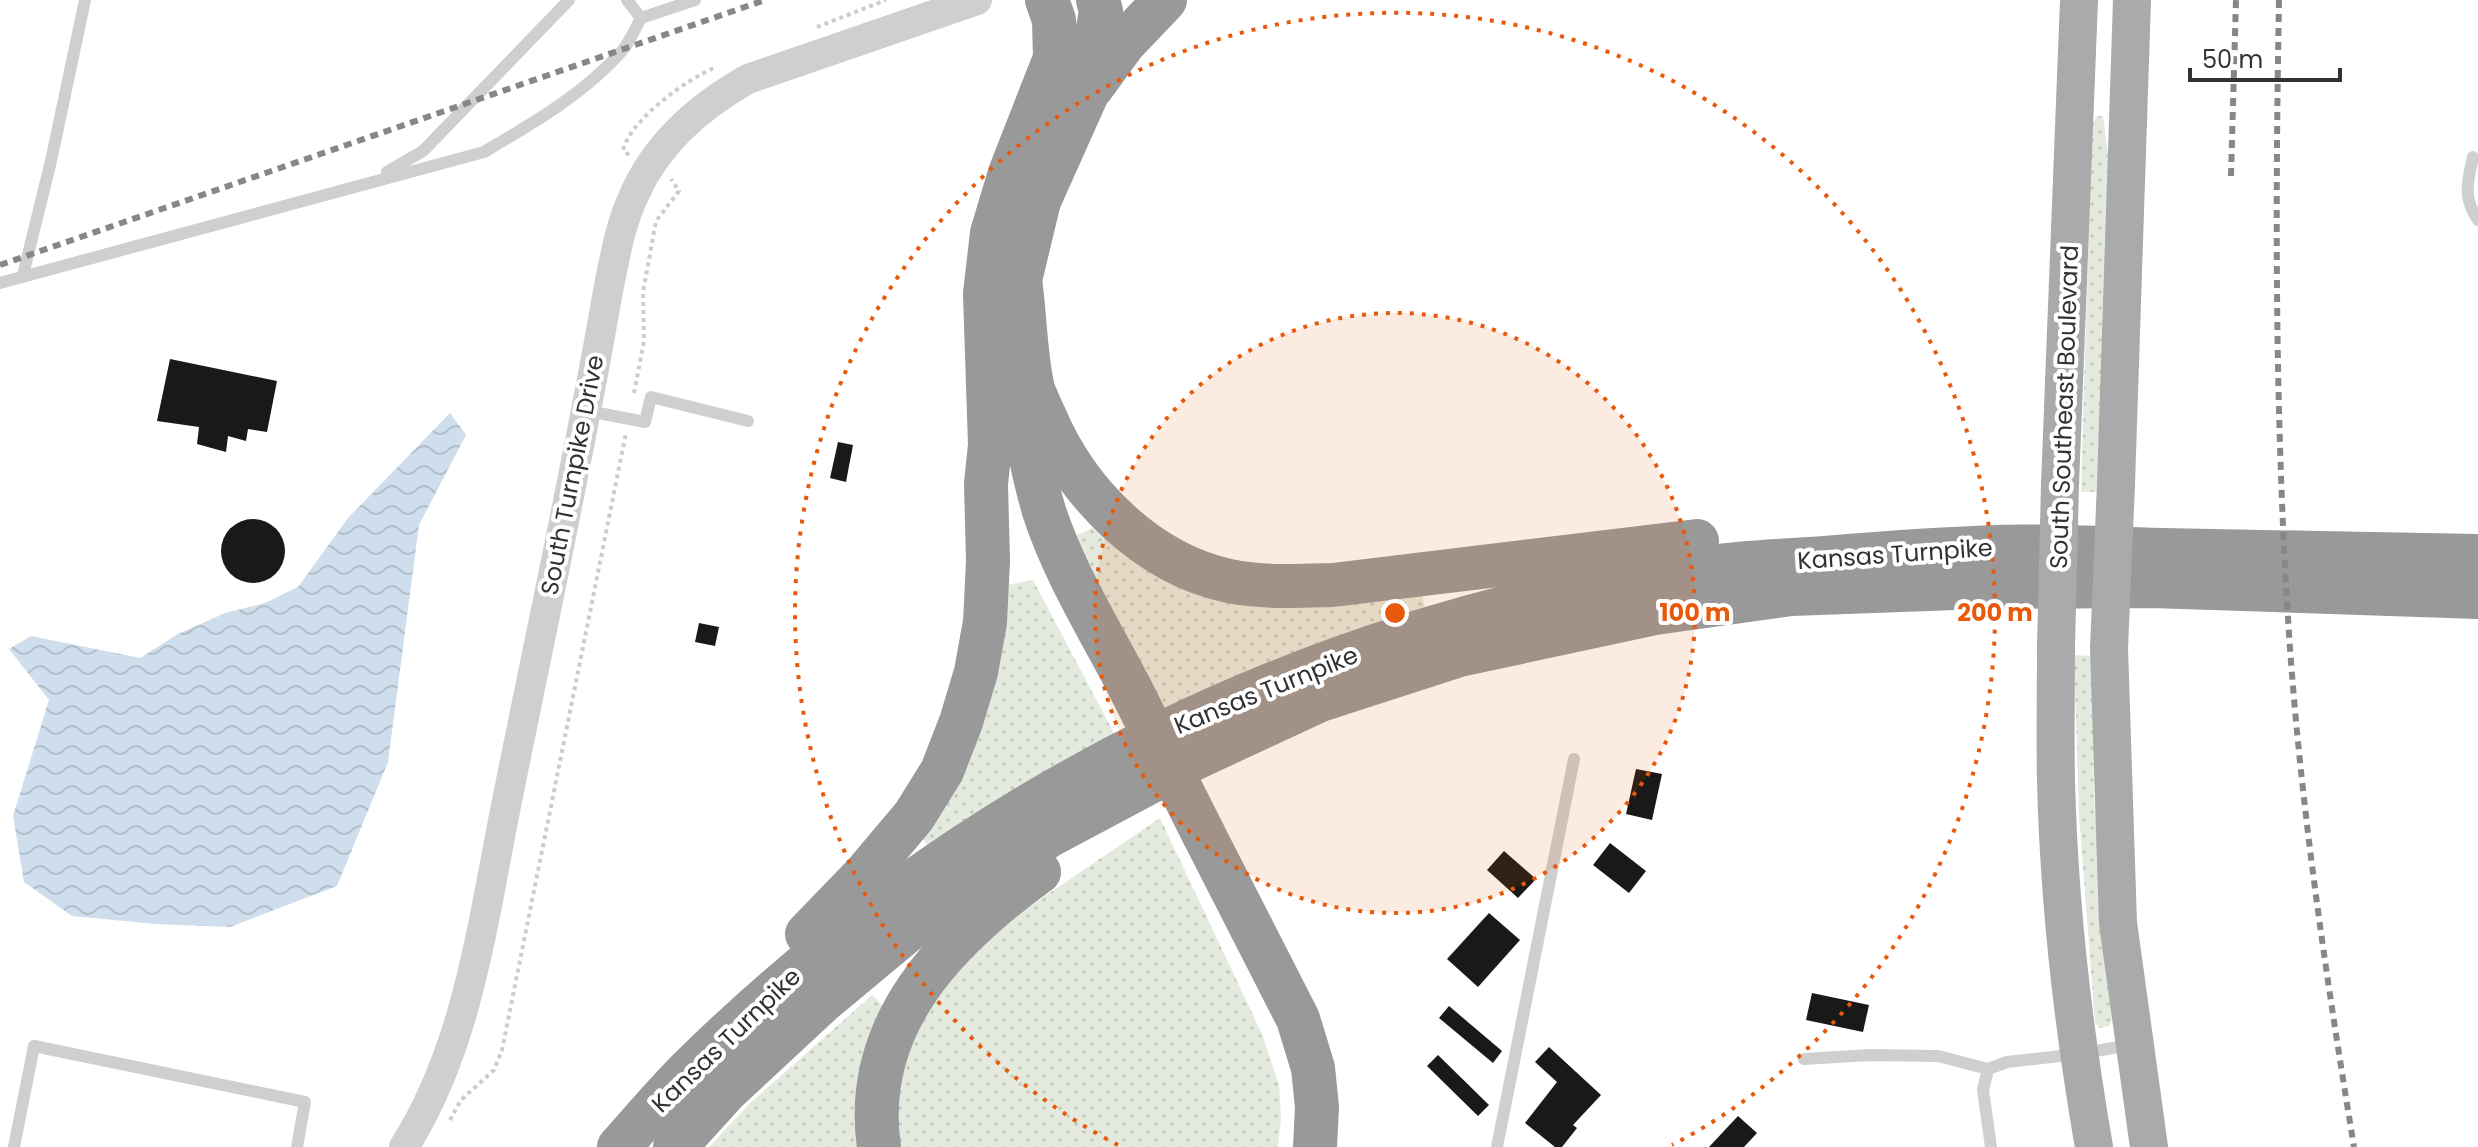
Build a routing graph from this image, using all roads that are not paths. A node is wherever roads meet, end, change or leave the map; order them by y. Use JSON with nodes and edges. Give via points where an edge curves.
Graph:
{"nodes":[{"id":1,"x":85,"y":0,"type":"edge"},
{"id":2,"x":569,"y":0,"type":"edge"},
{"id":3,"x":627,"y":0,"type":"edge"},
{"id":4,"x":695,"y":0,"type":"edge"},
{"id":5,"x":977,"y":0,"type":"edge"},
{"id":6,"x":1047,"y":0,"type":"edge"},
{"id":7,"x":1098,"y":0,"type":"edge"},
{"id":8,"x":1165,"y":0,"type":"edge"},
{"id":9,"x":2079,"y":0,"type":"edge"},
{"id":10,"x":2132,"y":0,"type":"edge"},
{"id":11,"x":641,"y":18,"type":"junction"},
{"id":12,"x":1086,"y":96,"type":"junction"},
{"id":13,"x":2473,"y":157,"type":"dead end"},
{"id":14,"x":374,"y":180,"type":"junction"},
{"id":15,"x":2478,"y":220,"type":"edge"},
{"id":16,"x":23,"y":275,"type":"junction"},
{"id":17,"x":1020,"y":280,"type":"junction"},
{"id":18,"x":0,"y":283,"type":"edge"},
{"id":19,"x":586,"y":410,"type":"junction"},
{"id":20,"x":748,"y":421,"type":"dead end"},
{"id":21,"x":990,"y":445,"type":"junction"},
{"id":22,"x":2003,"y":546,"type":"junction"},
{"id":23,"x":2478,"y":556,"type":"edge"},
{"id":24,"x":2478,"y":597,"type":"edge"},
{"id":25,"x":1655,"y":613,"type":"junction"},
{"id":26,"x":1122,"y":693,"type":"junction"},
{"id":27,"x":1574,"y":759,"type":"dead end"},
{"id":28,"x":1196,"y":838,"type":"junction"},
{"id":29,"x":2133,"y":1044,"type":"junction"},
{"id":30,"x":2078,"y":1054,"type":"junction"},
{"id":31,"x":1804,"y":1059,"type":"dead end"},
{"id":32,"x":1988,"y":1069,"type":"junction"},
{"id":33,"x":14,"y":1147,"type":"edge"},
{"id":34,"x":297,"y":1147,"type":"edge"},
{"id":35,"x":404,"y":1147,"type":"edge"},
{"id":36,"x":618,"y":1147,"type":"edge"},
{"id":37,"x":675,"y":1147,"type":"edge"},
{"id":38,"x":879,"y":1147,"type":"edge"},
{"id":39,"x":1294,"y":1147,"type":"edge"},
{"id":40,"x":1315,"y":1147,"type":"edge"},
{"id":41,"x":1497,"y":1147,"type":"edge"},
{"id":42,"x":1991,"y":1147,"type":"edge"},
{"id":43,"x":2094,"y":1147,"type":"edge"},
{"id":44,"x":2149,"y":1147,"type":"edge"}],
"edges":[{"from":1,"to":16,"type":"lane"},
{"from":2,"to":14,"type":"lane","via":[[423,151]]},
{"from":3,"to":11,"type":"lane"},
{"from":4,"to":11,"type":"lane"},
{"from":5,"to":19,"type":"street","name":"South Turnpike Drive","via":[[748,79],[700,110],[668,141],[636,190],[620,228]]},
{"from":6,"to":21,"type":"highway","via":[[1054,20],[1055,58],[992,233],[985,294]]},
{"from":7,"to":12,"type":"highway","via":[[1101,11]]},
{"from":8,"to":12,"type":"highway","via":[[1124,43]]},
{"from":9,"to":30,"type":"main road","name":"South Southeast Boulevard","bridge":true,"via":[[2056,647],[2056,782]]},
{"from":10,"to":29,"type":"main road","bridge":true,"via":[[2109,648],[2118,923]]},
{"from":11,"to":14,"type":"lane","via":[[614,59],[536,121],[484,152]]},
{"from":12,"to":17,"type":"highway","via":[[1039,201]]},
{"from":13,"to":15,"type":"lane","via":[[2467,203]]},
{"from":14,"to":16,"type":"lane"},
{"from":16,"to":18,"type":"lane"},
{"from":17,"to":22,"type":"highway","via":[[1033,389],[1080,481],[1149,543],[1181,564],[1228,581],[1279,587],[1333,585],[1687,542],[1805,535]]},
{"from":17,"to":26,"type":"highway","via":[[1019,391],[1027,448],[1045,513]]},
{"from":19,"to":20,"type":"lane","via":[[645,422],[651,397]]},
{"from":19,"to":35,"type":"street","name":"South Turnpike Drive","via":[[475,959],[444,1068]]},
{"from":21,"to":26,"type":"highway","via":[[1046,565]]},
{"from":21,"to":36,"type":"highway","via":[[985,622],[976,672],[942,771],[914,816],[866,873],[659,1087]]},
{"from":22,"to":23,"type":"highway","name":"Kansas Turnpike"},
{"from":22,"to":36,"type":"highway","name":"Kansas Turnpike","via":[[1708,567],[1576,590],[1435,626],[1310,667],[1185,720],[978,836],[855,923],[691,1067]]},
{"from":24,"to":25,"type":"highway","name":"Kansas Turnpike","via":[[2151,586],[1983,587],[1791,594]]},
{"from":25,"to":37,"type":"highway","name":"Kansas Turnpike","via":[[1459,655],[1320,700],[1193,759],[1050,835],[920,920],[813,1010]]},
{"from":25,"to":38,"type":"highway","via":[[1420,687],[1282,739],[1075,845],[1007,895],[917,986],[892,1030],[878,1081]]},
{"from":26,"to":28,"type":"highway","bridge":true},
{"from":27,"to":41,"type":"lane"},
{"from":28,"to":39,"type":"highway","via":[[1287,1053],[1297,1091]]},
{"from":28,"to":40,"type":"highway","via":[[1298,1019],[1313,1068]]},
{"from":29,"to":30,"type":"lane"},
{"from":29,"to":44,"type":"main road"},
{"from":30,"to":32,"type":"lane"},
{"from":30,"to":43,"type":"main road","name":"South Southeast Boulevard"},
{"from":31,"to":32,"type":"lane","via":[[1938,1056]]},
{"from":32,"to":42,"type":"lane","via":[[1983,1090]]},
{"from":33,"to":34,"type":"lane","via":[[34,1046],[305,1102]]}]}
